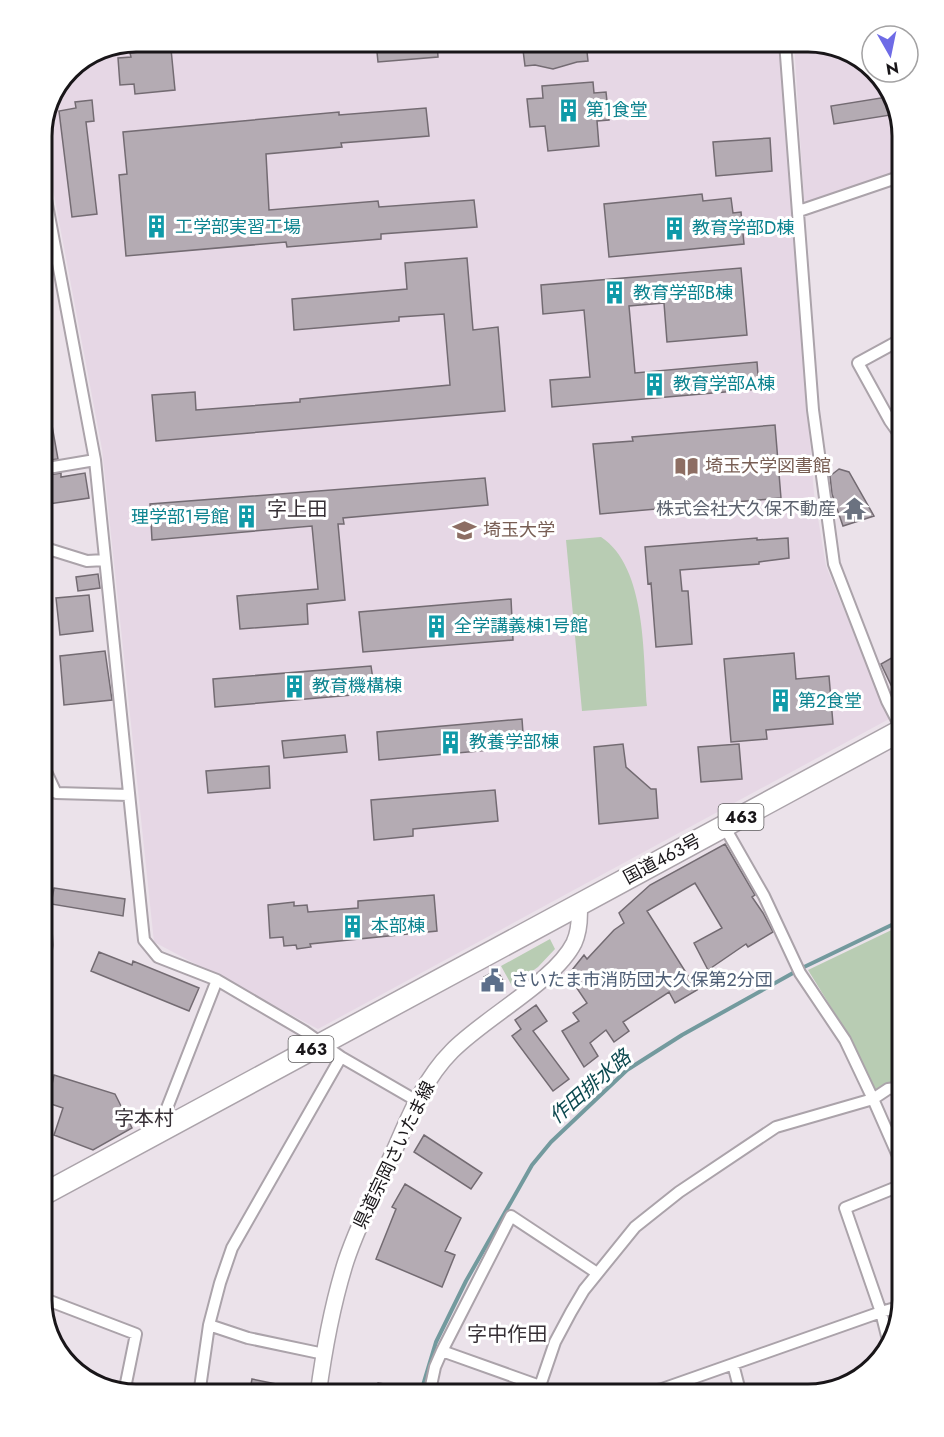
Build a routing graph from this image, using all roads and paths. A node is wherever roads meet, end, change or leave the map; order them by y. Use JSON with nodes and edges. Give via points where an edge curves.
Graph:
{"nodes":[{"id":1,"x":786,"y":53,"type":"edge"},
{"id":2,"x":892,"y":179,"type":"edge"},
{"id":3,"x":799,"y":211,"type":"junction"},
{"id":4,"x":53,"y":250,"type":"edge"},
{"id":5,"x":892,"y":344,"type":"edge"},
{"id":6,"x":892,"y":424,"type":"edge"},
{"id":7,"x":95,"y":460,"type":"junction"},
{"id":8,"x":53,"y":467,"type":"edge"},
{"id":9,"x":53,"y":551,"type":"edge"},
{"id":10,"x":105,"y":560,"type":"junction"},
{"id":11,"x":892,"y":711,"type":"edge"},
{"id":12,"x":892,"y":735,"type":"edge"},
{"id":13,"x":52,"y":786,"type":"edge"},
{"id":14,"x":129,"y":795,"type":"junction"},
{"id":15,"x":724,"y":826,"type":"junction"},
{"id":16,"x":579,"y":903,"type":"junction"},
{"id":17,"x":217,"y":980,"type":"junction"},
{"id":18,"x":321,"y":1044,"type":"junction"},
{"id":19,"x":341,"y":1057,"type":"junction"},
{"id":20,"x":892,"y":1088,"type":"edge"},
{"id":21,"x":873,"y":1099,"type":"junction"},
{"id":22,"x":417,"y":1101,"type":"junction"},
{"id":23,"x":158,"y":1133,"type":"junction"},
{"id":24,"x":892,"y":1142,"type":"edge"},
{"id":25,"x":892,"y":1189,"type":"edge"},
{"id":26,"x":52,"y":1190,"type":"edge"},
{"id":27,"x":597,"y":1273,"type":"junction"},
{"id":28,"x":52,"y":1302,"type":"edge"},
{"id":29,"x":891,"y":1309,"type":"edge"},
{"id":30,"x":881,"y":1312,"type":"junction"},
{"id":31,"x":209,"y":1325,"type":"junction"},
{"id":32,"x":886,"y":1331,"type":"edge"},
{"id":33,"x":442,"y":1351,"type":"junction"},
{"id":34,"x":324,"y":1354,"type":"junction"},
{"id":35,"x":733,"y":1364,"type":"junction"},
{"id":36,"x":126,"y":1384,"type":"edge"},
{"id":37,"x":201,"y":1384,"type":"edge"},
{"id":38,"x":320,"y":1384,"type":"edge"},
{"id":39,"x":431,"y":1384,"type":"edge"},
{"id":40,"x":525,"y":1384,"type":"edge"},
{"id":41,"x":542,"y":1384,"type":"edge"},
{"id":42,"x":683,"y":1384,"type":"edge"},
{"id":43,"x":738,"y":1384,"type":"edge"}],
"edges":[{"from":1,"to":3,"type":"street"},
{"from":2,"to":3,"type":"street"},
{"from":3,"to":11,"type":"street","via":[[813,410],[834,564]]},
{"from":4,"to":7,"type":"street"},
{"from":5,"to":6,"type":"street","via":[[858,363]]},
{"from":7,"to":8,"type":"street"},
{"from":7,"to":10,"type":"street"},
{"from":9,"to":10,"type":"street","via":[[87,561]]},
{"from":10,"to":14,"type":"street"},
{"from":12,"to":15,"type":"highway","name":"国道463号","number":"463"},
{"from":13,"to":14,"type":"street","via":[[56,794]]},
{"from":14,"to":17,"type":"street","via":[[144,940],[158,957]]},
{"from":15,"to":16,"type":"highway","name":"国道463号","number":"463"},
{"from":15,"to":21,"type":"street","via":[[764,896],[798,970],[845,1040]]},
{"from":16,"to":18,"type":"highway","number":"463"},
{"from":16,"to":22,"type":"main road","name":"県道宗岡さいたま線","via":[[578,931],[566,956],[465,1038],[439,1066]]},
{"from":17,"to":18,"type":"street"},
{"from":17,"to":23,"type":"street"},
{"from":18,"to":19,"type":"street"},
{"from":18,"to":23,"type":"highway","number":"463"},
{"from":19,"to":22,"type":"street"},
{"from":19,"to":31,"type":"street","via":[[232,1248]]},
{"from":20,"to":21,"type":"street"},
{"from":21,"to":24,"type":"street"},
{"from":21,"to":27,"type":"street","via":[[776,1127],[763,1135],[635,1227]]},
{"from":22,"to":34,"type":"main road","name":"県道宗岡さいたま線","via":[[358,1228],[332,1310]]},
{"from":23,"to":26,"type":"highway","number":"463"},
{"from":25,"to":30,"type":"street","via":[[845,1208]]},
{"from":27,"to":33,"type":"street","via":[[511,1216]]},
{"from":27,"to":41,"type":"street","via":[[555,1342]]},
{"from":28,"to":36,"type":"street","via":[[136,1334]]},
{"from":29,"to":30,"type":"street"},
{"from":30,"to":32,"type":"street"},
{"from":30,"to":35,"type":"street"},
{"from":31,"to":34,"type":"street","via":[[248,1338]]},
{"from":31,"to":37,"type":"street"},
{"from":33,"to":39,"type":"street"},
{"from":33,"to":40,"type":"street"},
{"from":34,"to":38,"type":"main road","name":"県道宗岡さいたま線"},
{"from":35,"to":42,"type":"street"},
{"from":35,"to":43,"type":"street"}]}
